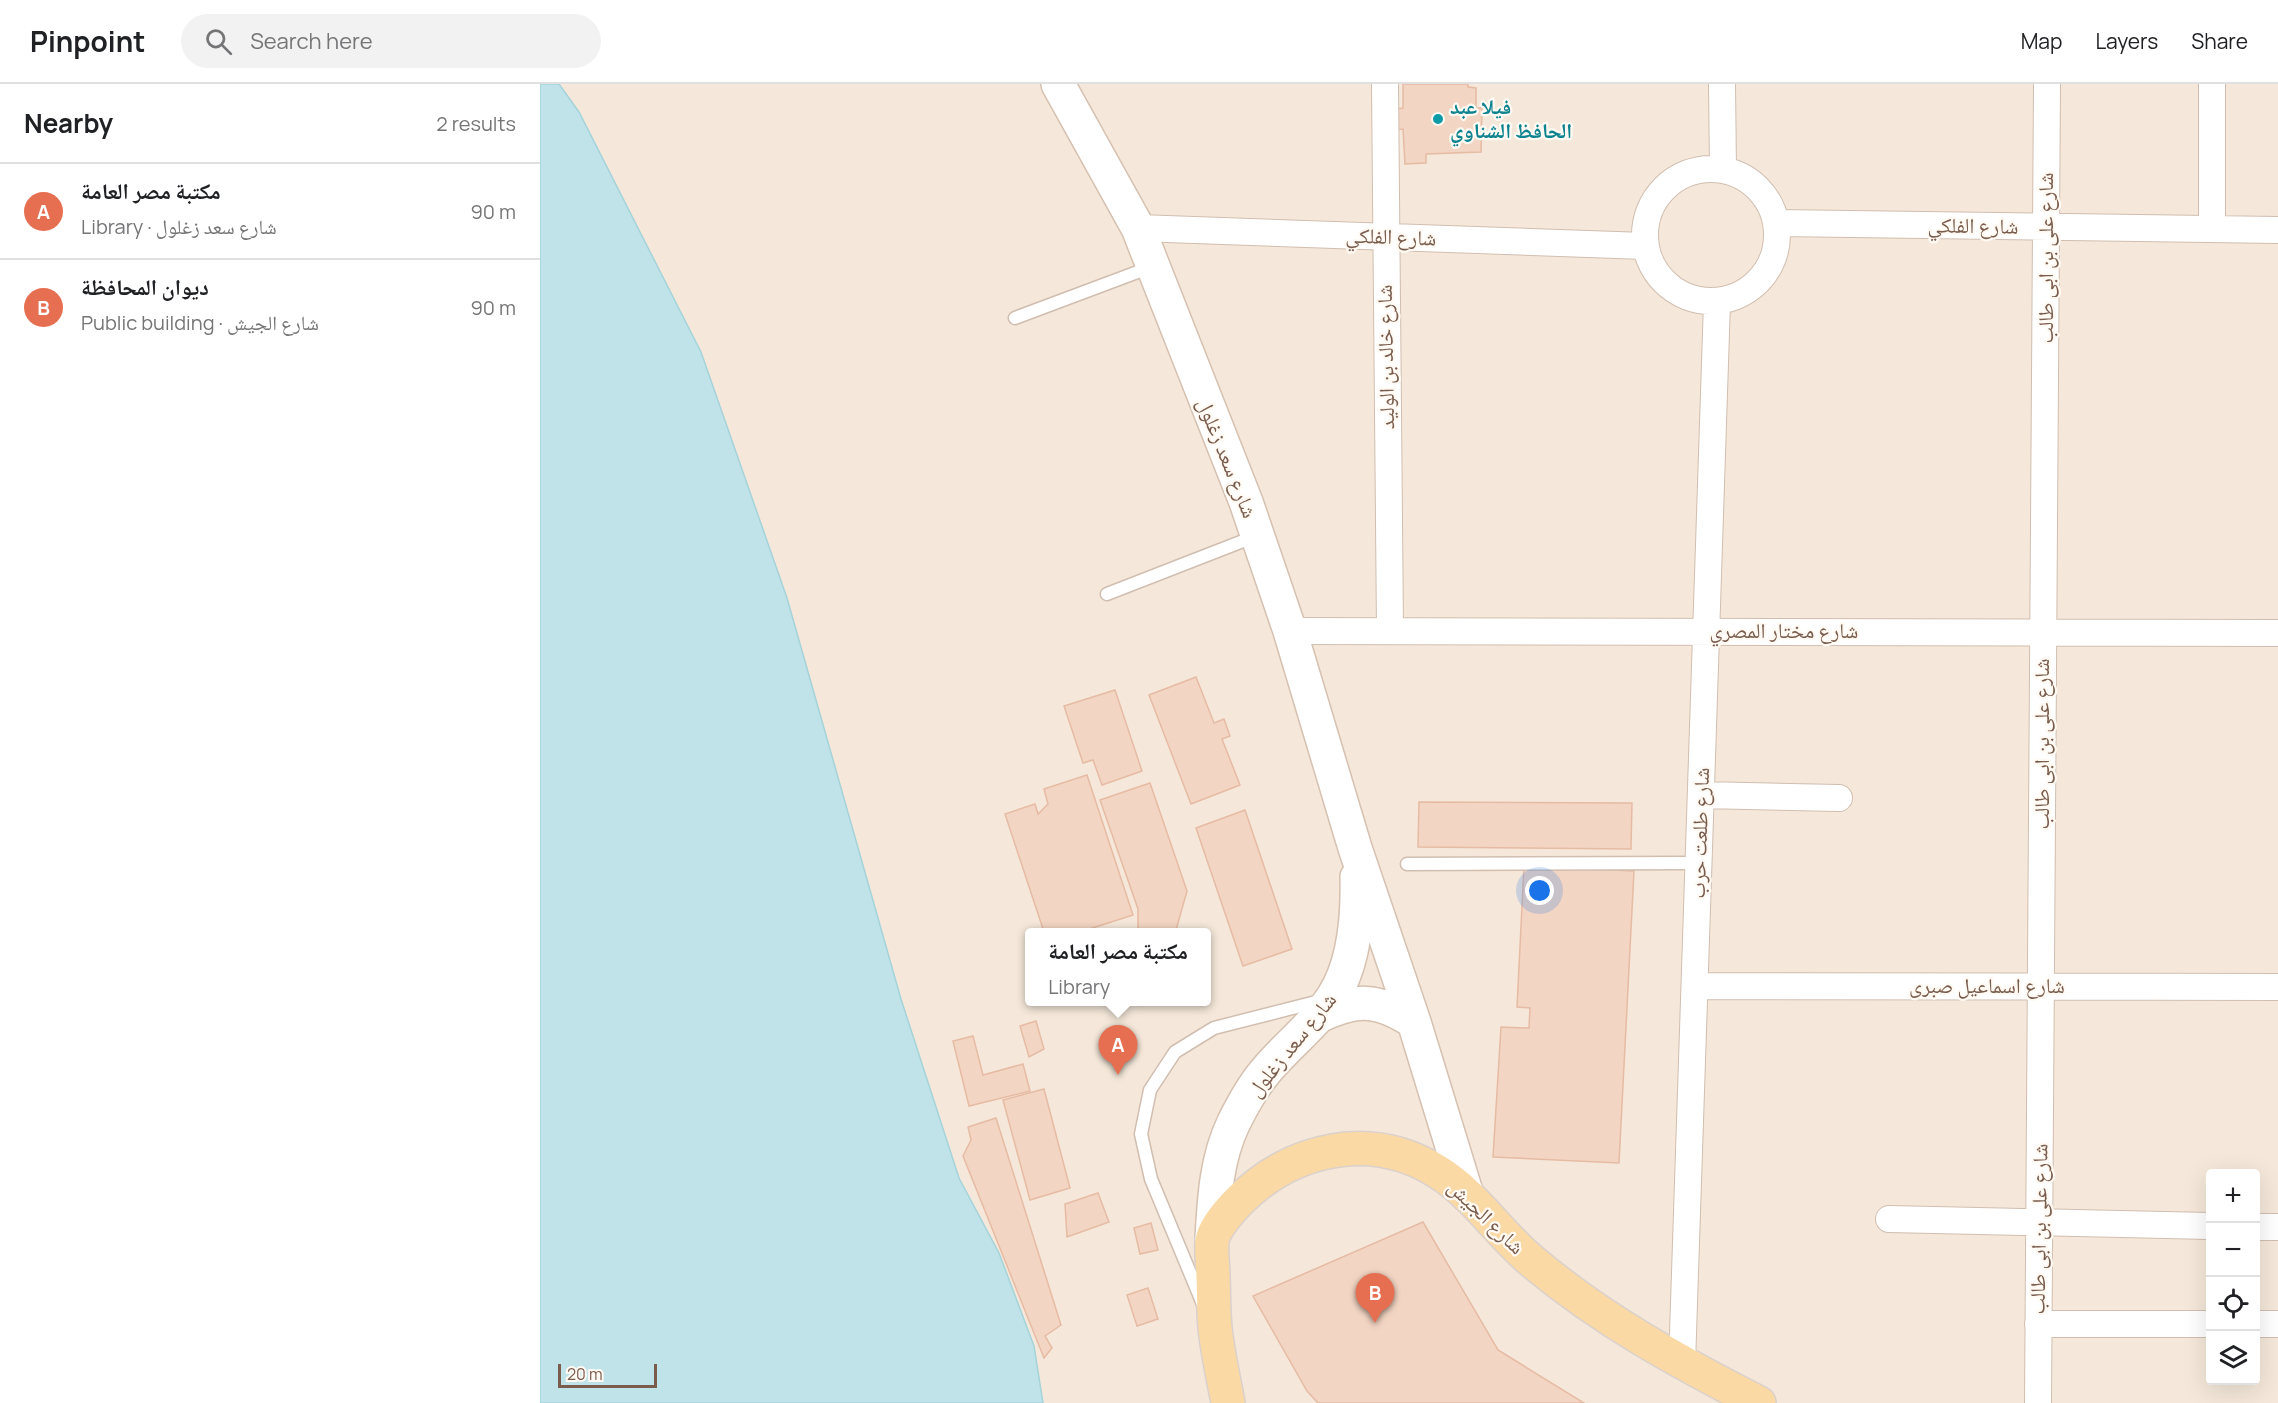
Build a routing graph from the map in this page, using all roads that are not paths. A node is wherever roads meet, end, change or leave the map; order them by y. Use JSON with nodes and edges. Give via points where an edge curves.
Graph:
{"nodes":[{"id":1,"x":1058,"y":84,"type":"edge"},
{"id":2,"x":1384,"y":84,"type":"edge"},
{"id":3,"x":1722,"y":84,"type":"edge"},
{"id":4,"x":2047,"y":84,"type":"edge"},
{"id":5,"x":2212,"y":84,"type":"edge"},
{"id":6,"x":1723,"y":170,"type":"junction"},
{"id":7,"x":1776,"y":223,"type":"junction"},
{"id":8,"x":1138,"y":228,"type":"junction"},
{"id":9,"x":2046,"y":228,"type":"junction"},
{"id":10,"x":2212,"y":229,"type":"junction"},
{"id":11,"x":2278,"y":230,"type":"edge"},
{"id":12,"x":1385,"y":236,"type":"junction"},
{"id":13,"x":1645,"y":246,"type":"junction"},
{"id":14,"x":1152,"y":267,"type":"junction"},
{"id":15,"x":1718,"y":302,"type":"junction"},
{"id":16,"x":1015,"y":318,"type":"dead end"},
{"id":17,"x":1257,"y":535,"type":"junction"},
{"id":18,"x":1107,"y":594,"type":"dead end"},
{"id":19,"x":1390,"y":630,"type":"junction"},
{"id":20,"x":1290,"y":631,"type":"junction"},
{"id":21,"x":1707,"y":631,"type":"junction"},
{"id":22,"x":2043,"y":632,"type":"junction"},
{"id":23,"x":2278,"y":633,"type":"edge"},
{"id":24,"x":1702,"y":795,"type":"junction"},
{"id":25,"x":1839,"y":798,"type":"dead end"},
{"id":26,"x":1355,"y":848,"type":"junction"},
{"id":27,"x":1699,"y":863,"type":"junction"},
{"id":28,"x":1407,"y":864,"type":"dead end"},
{"id":29,"x":1696,"y":986,"type":"junction"},
{"id":30,"x":2041,"y":986,"type":"junction"},
{"id":31,"x":2278,"y":987,"type":"edge"},
{"id":32,"x":1325,"y":1008,"type":"junction"},
{"id":33,"x":1414,"y":1022,"type":"junction"},
{"id":34,"x":1467,"y":1195,"type":"junction"},
{"id":35,"x":1889,"y":1219,"type":"dead end"},
{"id":36,"x":2039,"y":1222,"type":"junction"},
{"id":37,"x":2206,"y":1226,"type":"edge"},
{"id":38,"x":2260,"y":1227,"type":"edge"},
{"id":39,"x":2278,"y":1227,"type":"edge"},
{"id":40,"x":1212,"y":1239,"type":"junction"},
{"id":41,"x":2038,"y":1324,"type":"junction"},
{"id":42,"x":2206,"y":1324,"type":"edge"},
{"id":43,"x":2260,"y":1324,"type":"edge"},
{"id":44,"x":2278,"y":1324,"type":"edge"},
{"id":45,"x":1215,"y":1334,"type":"junction"},
{"id":46,"x":1683,"y":1364,"type":"junction"},
{"id":47,"x":1228,"y":1403,"type":"edge"},
{"id":48,"x":1759,"y":1403,"type":"edge"},
{"id":49,"x":2038,"y":1403,"type":"edge"}],
"edges":[{"from":1,"to":8,"type":"main road","name":"شارع سعد زغلول"},
{"from":2,"to":12,"type":"street","name":"شارع خالد بن الوليد"},
{"from":3,"to":6,"type":"street"},
{"from":4,"to":9,"type":"street","name":"شارع على بن ابى طالب"},
{"from":5,"to":10,"type":"street"},
{"from":6,"to":7,"type":"street","via":[[1742,176],[1758,188],[1770,204]]},
{"from":6,"to":13,"type":"street","via":[[1702,169],[1682,175],[1664,188],[1652,204],[1645,225]]},
{"from":7,"to":9,"type":"street","name":"شارع الفلكي"},
{"from":7,"to":15,"type":"street","via":[[1777,245],[1764,275],[1739,296]]},
{"from":8,"to":12,"type":"street","name":"شارع الفلكي"},
{"from":8,"to":14,"type":"main road","name":"شارع سعد زغلول"},
{"from":9,"to":10,"type":"street","name":"شارع الفلكي"},
{"from":9,"to":22,"type":"street","name":"شارع على بن ابى طالب"},
{"from":10,"to":11,"type":"street","name":"شارع الفلكي"},
{"from":12,"to":13,"type":"street","name":"شارع الفلكي"},
{"from":12,"to":19,"type":"street","name":"شارع خالد بن الوليد"},
{"from":13,"to":15,"type":"street","via":[[1662,282],[1678,294]]},
{"from":14,"to":16,"type":"lane"},
{"from":14,"to":17,"type":"main road","name":"شارع سعد زغلول"},
{"from":15,"to":21,"type":"street","name":"شارع طلعت حرب"},
{"from":17,"to":18,"type":"lane"},
{"from":17,"to":20,"type":"main road","name":"شارع سعد زغلول"},
{"from":19,"to":20,"type":"street","name":"شارع مختار المصري"},
{"from":19,"to":21,"type":"street","name":"شارع مختار المصري"},
{"from":20,"to":26,"type":"main road","name":"شارع سعد زغلول"},
{"from":21,"to":22,"type":"street","name":"شارع مختار المصري"},
{"from":21,"to":24,"type":"street","name":"شارع طلعت حرب"},
{"from":22,"to":23,"type":"street","name":"شارع مختار المصري"},
{"from":22,"to":30,"type":"street","name":"شارع على بن ابى طالب"},
{"from":24,"to":25,"type":"street"},
{"from":24,"to":27,"type":"street","name":"شارع طلعت حرب"},
{"from":26,"to":32,"type":"main road","name":"شارع سعد زغلول","via":[[1358,914],[1344,978]]},
{"from":26,"to":33,"type":"main road","name":"شارع سعد زغلول"},
{"from":27,"to":28,"type":"lane"},
{"from":27,"to":29,"type":"street","name":"شارع طلعت حرب"},
{"from":29,"to":30,"type":"street","name":"شارع اسماعيل صبرى"},
{"from":29,"to":46,"type":"street","name":"شارع طلعت حرب"},
{"from":30,"to":31,"type":"street","name":"شارع اسماعيل صبرى"},
{"from":30,"to":36,"type":"street","name":"شارع على بن ابى طالب"},
{"from":32,"to":33,"type":"main road","via":[[1366,1002],[1392,1008]]},
{"from":32,"to":40,"type":"main road","name":"شارع سعد زغلول","via":[[1264,1073],[1233,1123],[1216,1180]]},
{"from":32,"to":45,"type":"lane","via":[[1214,1028],[1175,1052],[1150,1090],[1141,1134],[1151,1179]]},
{"from":33,"to":34,"type":"main road","name":"شارع سعد زغلول"},
{"from":34,"to":40,"type":"main road","name":"شارع الجيش","via":[[1438,1171],[1403,1155],[1366,1148],[1328,1151],[1292,1162],[1259,1181],[1232,1207]]},
{"from":34,"to":46,"type":"main road","name":"شارع الجيش","via":[[1531,1261],[1604,1317]]},
{"from":35,"to":36,"type":"street"},
{"from":36,"to":37,"type":"street"},
{"from":36,"to":41,"type":"street","name":"شارع على بن ابى طالب"},
{"from":38,"to":39,"type":"street"},
{"from":40,"to":45,"type":"main road"},
{"from":41,"to":42,"type":"street"},
{"from":41,"to":49,"type":"street","name":"شارع على بن ابى طالب"},
{"from":43,"to":44,"type":"street"},
{"from":45,"to":47,"type":"main road"},
{"from":46,"to":48,"type":"main road","name":"شارع الجيش"}]}
